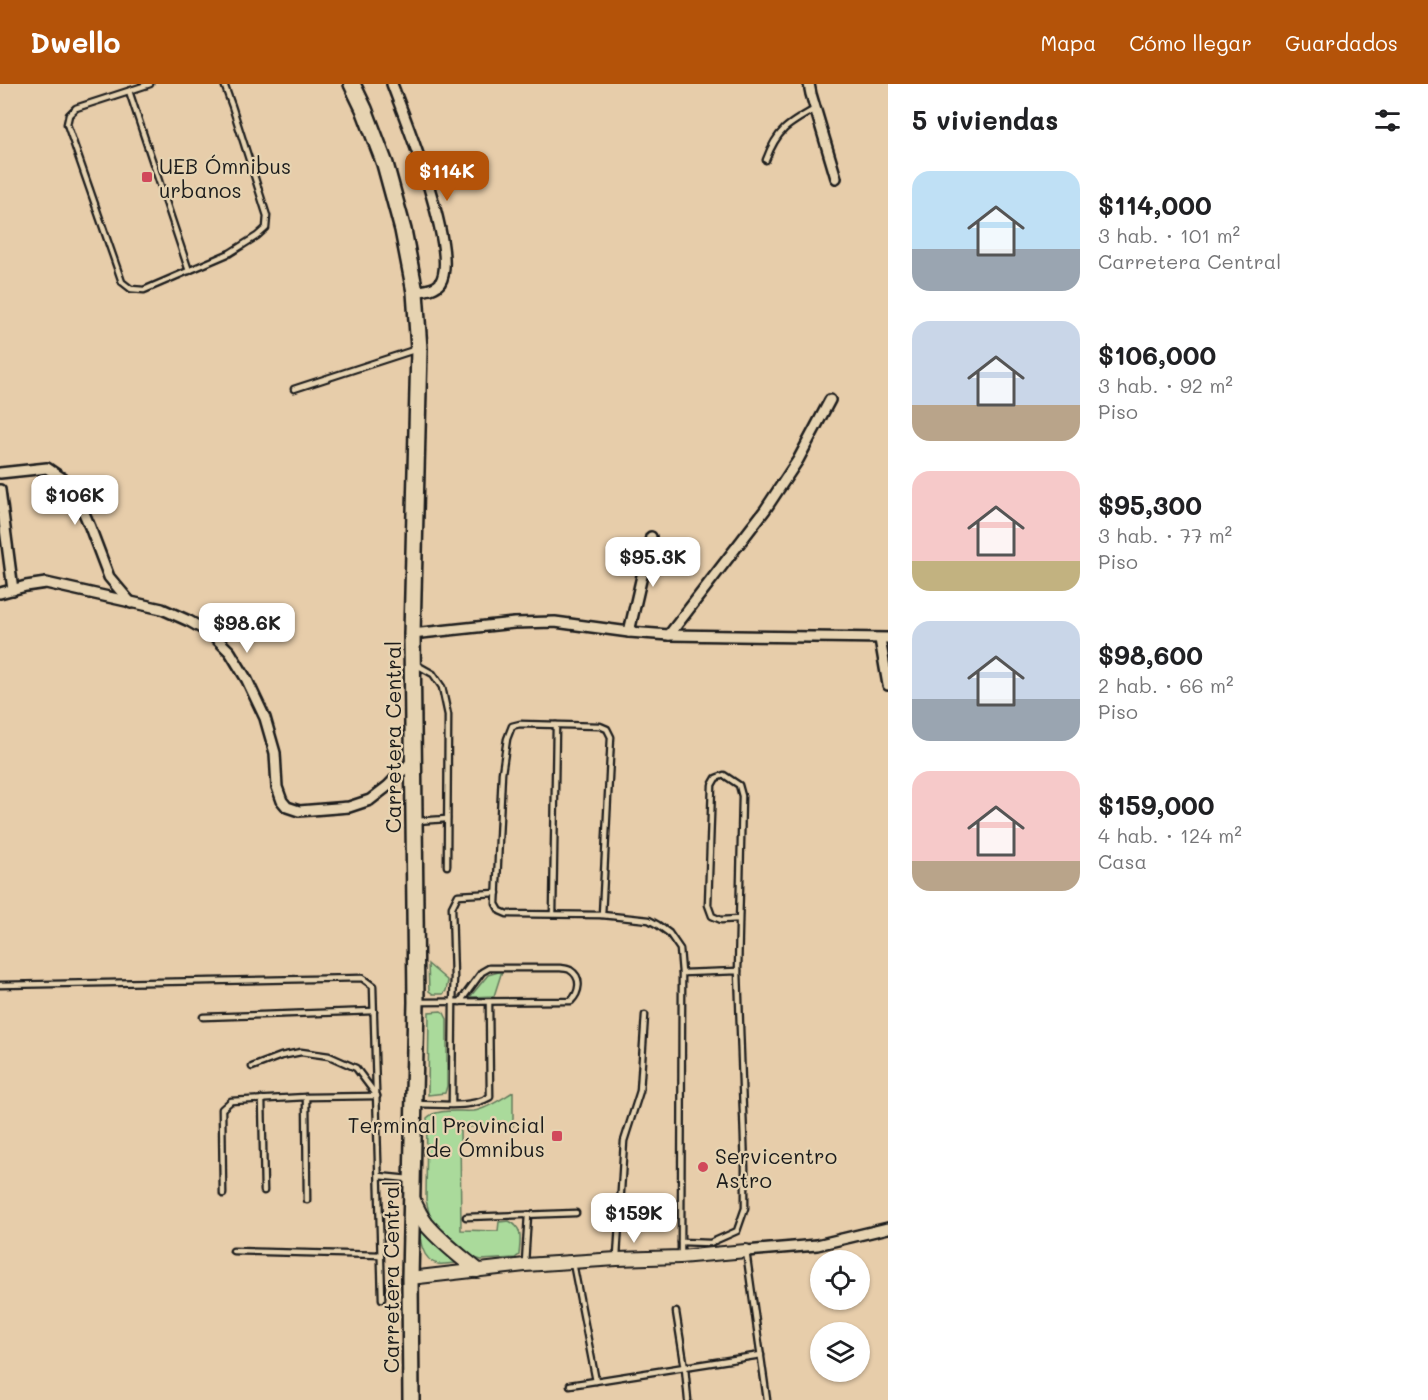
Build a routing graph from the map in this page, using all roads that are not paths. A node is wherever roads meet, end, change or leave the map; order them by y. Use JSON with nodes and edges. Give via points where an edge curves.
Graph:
{"nodes":[{"id":1,"x":150,"y":84,"type":"edge"},
{"id":2,"x":224,"y":84,"type":"edge"},
{"id":3,"x":352,"y":84,"type":"edge"},
{"id":4,"x":392,"y":84,"type":"edge"},
{"id":5,"x":809,"y":84,"type":"edge"},
{"id":6,"x":129,"y":91,"type":"junction"},
{"id":7,"x":815,"y":109,"type":"junction"},
{"id":8,"x":766,"y":160,"type":"dead end"},
{"id":9,"x":836,"y":178,"type":"dead end"},
{"id":10,"x":189,"y":271,"type":"junction"},
{"id":11,"x":415,"y":292,"type":"junction"},
{"id":12,"x":419,"y":348,"type":"junction"},
{"id":13,"x":294,"y":389,"type":"dead end"},
{"id":14,"x":830,"y":400,"type":"dead end"},
{"id":15,"x":0,"y":473,"type":"edge"},
{"id":16,"x":0,"y":490,"type":"edge"},
{"id":17,"x":651,"y":537,"type":"dead end"},
{"id":18,"x":13,"y":590,"type":"junction"},
{"id":19,"x":0,"y":592,"type":"edge"},
{"id":20,"x":131,"y":603,"type":"junction"},
{"id":21,"x":629,"y":632,"type":"junction"},
{"id":22,"x":412,"y":634,"type":"junction"},
{"id":23,"x":669,"y":635,"type":"junction"},
{"id":24,"x":884,"y":638,"type":"edge"},
{"id":25,"x":414,"y":664,"type":"junction"},
{"id":26,"x":888,"y":685,"type":"edge"},
{"id":27,"x":556,"y":725,"type":"junction"},
{"id":28,"x":413,"y":760,"type":"junction"},
{"id":29,"x":447,"y":819,"type":"junction"},
{"id":30,"x":414,"y":821,"type":"junction"},
{"id":31,"x":447,"y":866,"type":"dead end"},
{"id":32,"x":497,"y":893,"type":"junction"},
{"id":33,"x":553,"y":914,"type":"junction"},
{"id":34,"x":602,"y":915,"type":"junction"},
{"id":35,"x":739,"y":919,"type":"junction"},
{"id":36,"x":738,"y":971,"type":"junction"},
{"id":37,"x":682,"y":973,"type":"junction"},
{"id":38,"x":0,"y":985,"type":"edge"},
{"id":39,"x":416,"y":1002,"type":"junction"},
{"id":40,"x":453,"y":1002,"type":"junction"},
{"id":41,"x":460,"y":1002,"type":"junction"},
{"id":42,"x":489,"y":1002,"type":"junction"},
{"id":43,"x":374,"y":1011,"type":"junction"},
{"id":44,"x":645,"y":1015,"type":"dead end"},
{"id":45,"x":203,"y":1017,"type":"dead end"},
{"id":46,"x":252,"y":1067,"type":"dead end"},
{"id":47,"x":377,"y":1095,"type":"junction"},
{"id":48,"x":306,"y":1097,"type":"junction"},
{"id":49,"x":262,"y":1099,"type":"junction"},
{"id":50,"x":414,"y":1103,"type":"junction"},
{"id":51,"x":452,"y":1104,"type":"junction"},
{"id":52,"x":379,"y":1176,"type":"junction"},
{"id":53,"x":411,"y":1179,"type":"junction"},
{"id":54,"x":264,"y":1191,"type":"dead end"},
{"id":55,"x":223,"y":1194,"type":"dead end"},
{"id":56,"x":412,"y":1198,"type":"junction"},
{"id":57,"x":308,"y":1200,"type":"dead end"},
{"id":58,"x":576,"y":1213,"type":"dead end"},
{"id":59,"x":528,"y":1215,"type":"junction"},
{"id":60,"x":466,"y":1216,"type":"dead end"},
{"id":61,"x":888,"y":1228,"type":"edge"},
{"id":62,"x":681,"y":1242,"type":"junction"},
{"id":63,"x":233,"y":1251,"type":"dead end"},
{"id":64,"x":746,"y":1251,"type":"junction"},
{"id":65,"x":381,"y":1255,"type":"junction"},
{"id":66,"x":681,"y":1257,"type":"junction"},
{"id":67,"x":617,"y":1259,"type":"junction"},
{"id":68,"x":573,"y":1263,"type":"junction"},
{"id":69,"x":525,"y":1265,"type":"junction"},
{"id":70,"x":477,"y":1270,"type":"junction"},
{"id":71,"x":410,"y":1278,"type":"junction"},
{"id":72,"x":382,"y":1299,"type":"dead end"},
{"id":73,"x":676,"y":1312,"type":"dead end"},
{"id":74,"x":761,"y":1355,"type":"junction"},
{"id":75,"x":685,"y":1368,"type":"junction"},
{"id":76,"x":596,"y":1381,"type":"junction"},
{"id":77,"x":570,"y":1385,"type":"dead end"},
{"id":78,"x":411,"y":1400,"type":"edge"},
{"id":79,"x":688,"y":1400,"type":"edge"},
{"id":80,"x":767,"y":1400,"type":"edge"}],
"edges":[{"from":1,"to":6,"type":"lane"},
{"from":2,"to":10,"type":"lane","via":[[267,216],[266,228],[230,253]]},
{"from":3,"to":11,"type":"main road","name":"Carretera Central","via":[[385,164],[404,230]]},
{"from":4,"to":11,"type":"street","via":[[428,181],[444,249],[444,274],[439,285]]},
{"from":5,"to":7,"type":"street"},
{"from":6,"to":10,"type":"lane"},
{"from":6,"to":10,"type":"lane","via":[[76,108],[67,124],[122,282],[131,289],[144,290]]},
{"from":7,"to":8,"type":"lane","via":[[776,137]]},
{"from":7,"to":9,"type":"street"},
{"from":11,"to":12,"type":"main road","name":"Carretera Central"},
{"from":12,"to":13,"type":"lane"},
{"from":12,"to":22,"type":"main road","name":"Carretera Central"},
{"from":14,"to":23,"type":"street","via":[[765,510]]},
{"from":15,"to":20,"type":"street","via":[[47,468],[72,485],[109,577]]},
{"from":16,"to":18,"type":"street"},
{"from":17,"to":21,"type":"street"},
{"from":18,"to":19,"type":"street"},
{"from":18,"to":20,"type":"street","via":[[46,583]]},
{"from":20,"to":28,"type":"street","via":[[162,609],[189,621],[212,634],[230,652],[265,718],[275,753],[277,787],[287,807],[299,811],[349,807],[370,800]]},
{"from":21,"to":22,"type":"street","via":[[555,622]]},
{"from":21,"to":23,"type":"street"},
{"from":22,"to":25,"type":"main road","name":"Carretera Central"},
{"from":23,"to":24,"type":"street"},
{"from":24,"to":26,"type":"street"},
{"from":25,"to":28,"type":"main road","name":"Carretera Central"},
{"from":25,"to":29,"type":"lane","via":[[433,674],[442,687],[448,715]]},
{"from":27,"to":32,"type":"lane","via":[[512,726],[507,739]]},
{"from":27,"to":33,"type":"lane"},
{"from":27,"to":34,"type":"lane","via":[[600,726],[611,737]]},
{"from":28,"to":30,"type":"main road","name":"Carretera Central"},
{"from":29,"to":30,"type":"lane"},
{"from":29,"to":31,"type":"lane"},
{"from":30,"to":39,"type":"main road","name":"Carretera Central"},
{"from":32,"to":33,"type":"lane","via":[[496,904],[507,914]]},
{"from":32,"to":40,"type":"lane","via":[[458,895],[453,907]]},
{"from":33,"to":34,"type":"lane"},
{"from":34,"to":37,"type":"lane","via":[[649,920],[658,925],[680,949]]},
{"from":35,"to":35,"type":"lane","via":[[742,796],[739,785],[724,775],[712,785],[708,904],[712,916]]},
{"from":35,"to":36,"type":"lane"},
{"from":36,"to":37,"type":"lane"},
{"from":36,"to":62,"type":"lane","via":[[745,1209],[737,1231],[710,1243]]},
{"from":37,"to":62,"type":"lane"},
{"from":38,"to":43,"type":"lane","via":[[362,978],[373,986]]},
{"from":39,"to":40,"type":"lane"},
{"from":39,"to":50,"type":"main road","name":"Carretera Central"},
{"from":40,"to":41,"type":"lane"},
{"from":40,"to":51,"type":"lane"},
{"from":41,"to":42,"type":"lane"},
{"from":41,"to":42,"type":"lane","via":[[489,968],[560,968],[570,970],[578,981],[577,996],[571,1001]]},
{"from":42,"to":51,"type":"lane","via":[[490,1097],[480,1103]]},
{"from":43,"to":45,"type":"lane"},
{"from":43,"to":47,"type":"lane"},
{"from":44,"to":67,"type":"lane","via":[[640,1091],[624,1141]]},
{"from":46,"to":47,"type":"lane","via":[[301,1052],[329,1056],[356,1068]]},
{"from":47,"to":48,"type":"lane"},
{"from":47,"to":52,"type":"lane"},
{"from":48,"to":49,"type":"lane"},
{"from":48,"to":57,"type":"lane"},
{"from":49,"to":54,"type":"lane"},
{"from":49,"to":55,"type":"lane","via":[[231,1101],[222,1109]]},
{"from":50,"to":51,"type":"lane"},
{"from":50,"to":53,"type":"main road","name":"Carretera Central"},
{"from":52,"to":53,"type":"lane"},
{"from":52,"to":65,"type":"lane"},
{"from":53,"to":56,"type":"main road","name":"Carretera Central"},
{"from":56,"to":70,"type":"main road","via":[[427,1224]]},
{"from":56,"to":71,"type":"main road","name":"Carretera Central"},
{"from":58,"to":59,"type":"lane"},
{"from":59,"to":60,"type":"lane"},
{"from":59,"to":69,"type":"lane"},
{"from":61,"to":64,"type":"street","via":[[817,1245]]},
{"from":62,"to":66,"type":"lane"},
{"from":63,"to":65,"type":"lane"},
{"from":64,"to":66,"type":"street"},
{"from":64,"to":74,"type":"lane"},
{"from":65,"to":72,"type":"lane"},
{"from":66,"to":67,"type":"street"},
{"from":67,"to":68,"type":"street"},
{"from":68,"to":69,"type":"street"},
{"from":68,"to":76,"type":"lane"},
{"from":69,"to":70,"type":"street"},
{"from":70,"to":71,"type":"street"},
{"from":71,"to":78,"type":"main road","name":"Carretera Central"},
{"from":73,"to":75,"type":"lane"},
{"from":74,"to":75,"type":"lane"},
{"from":74,"to":80,"type":"lane"},
{"from":75,"to":76,"type":"lane"},
{"from":75,"to":79,"type":"lane"},
{"from":76,"to":77,"type":"lane"}]}
